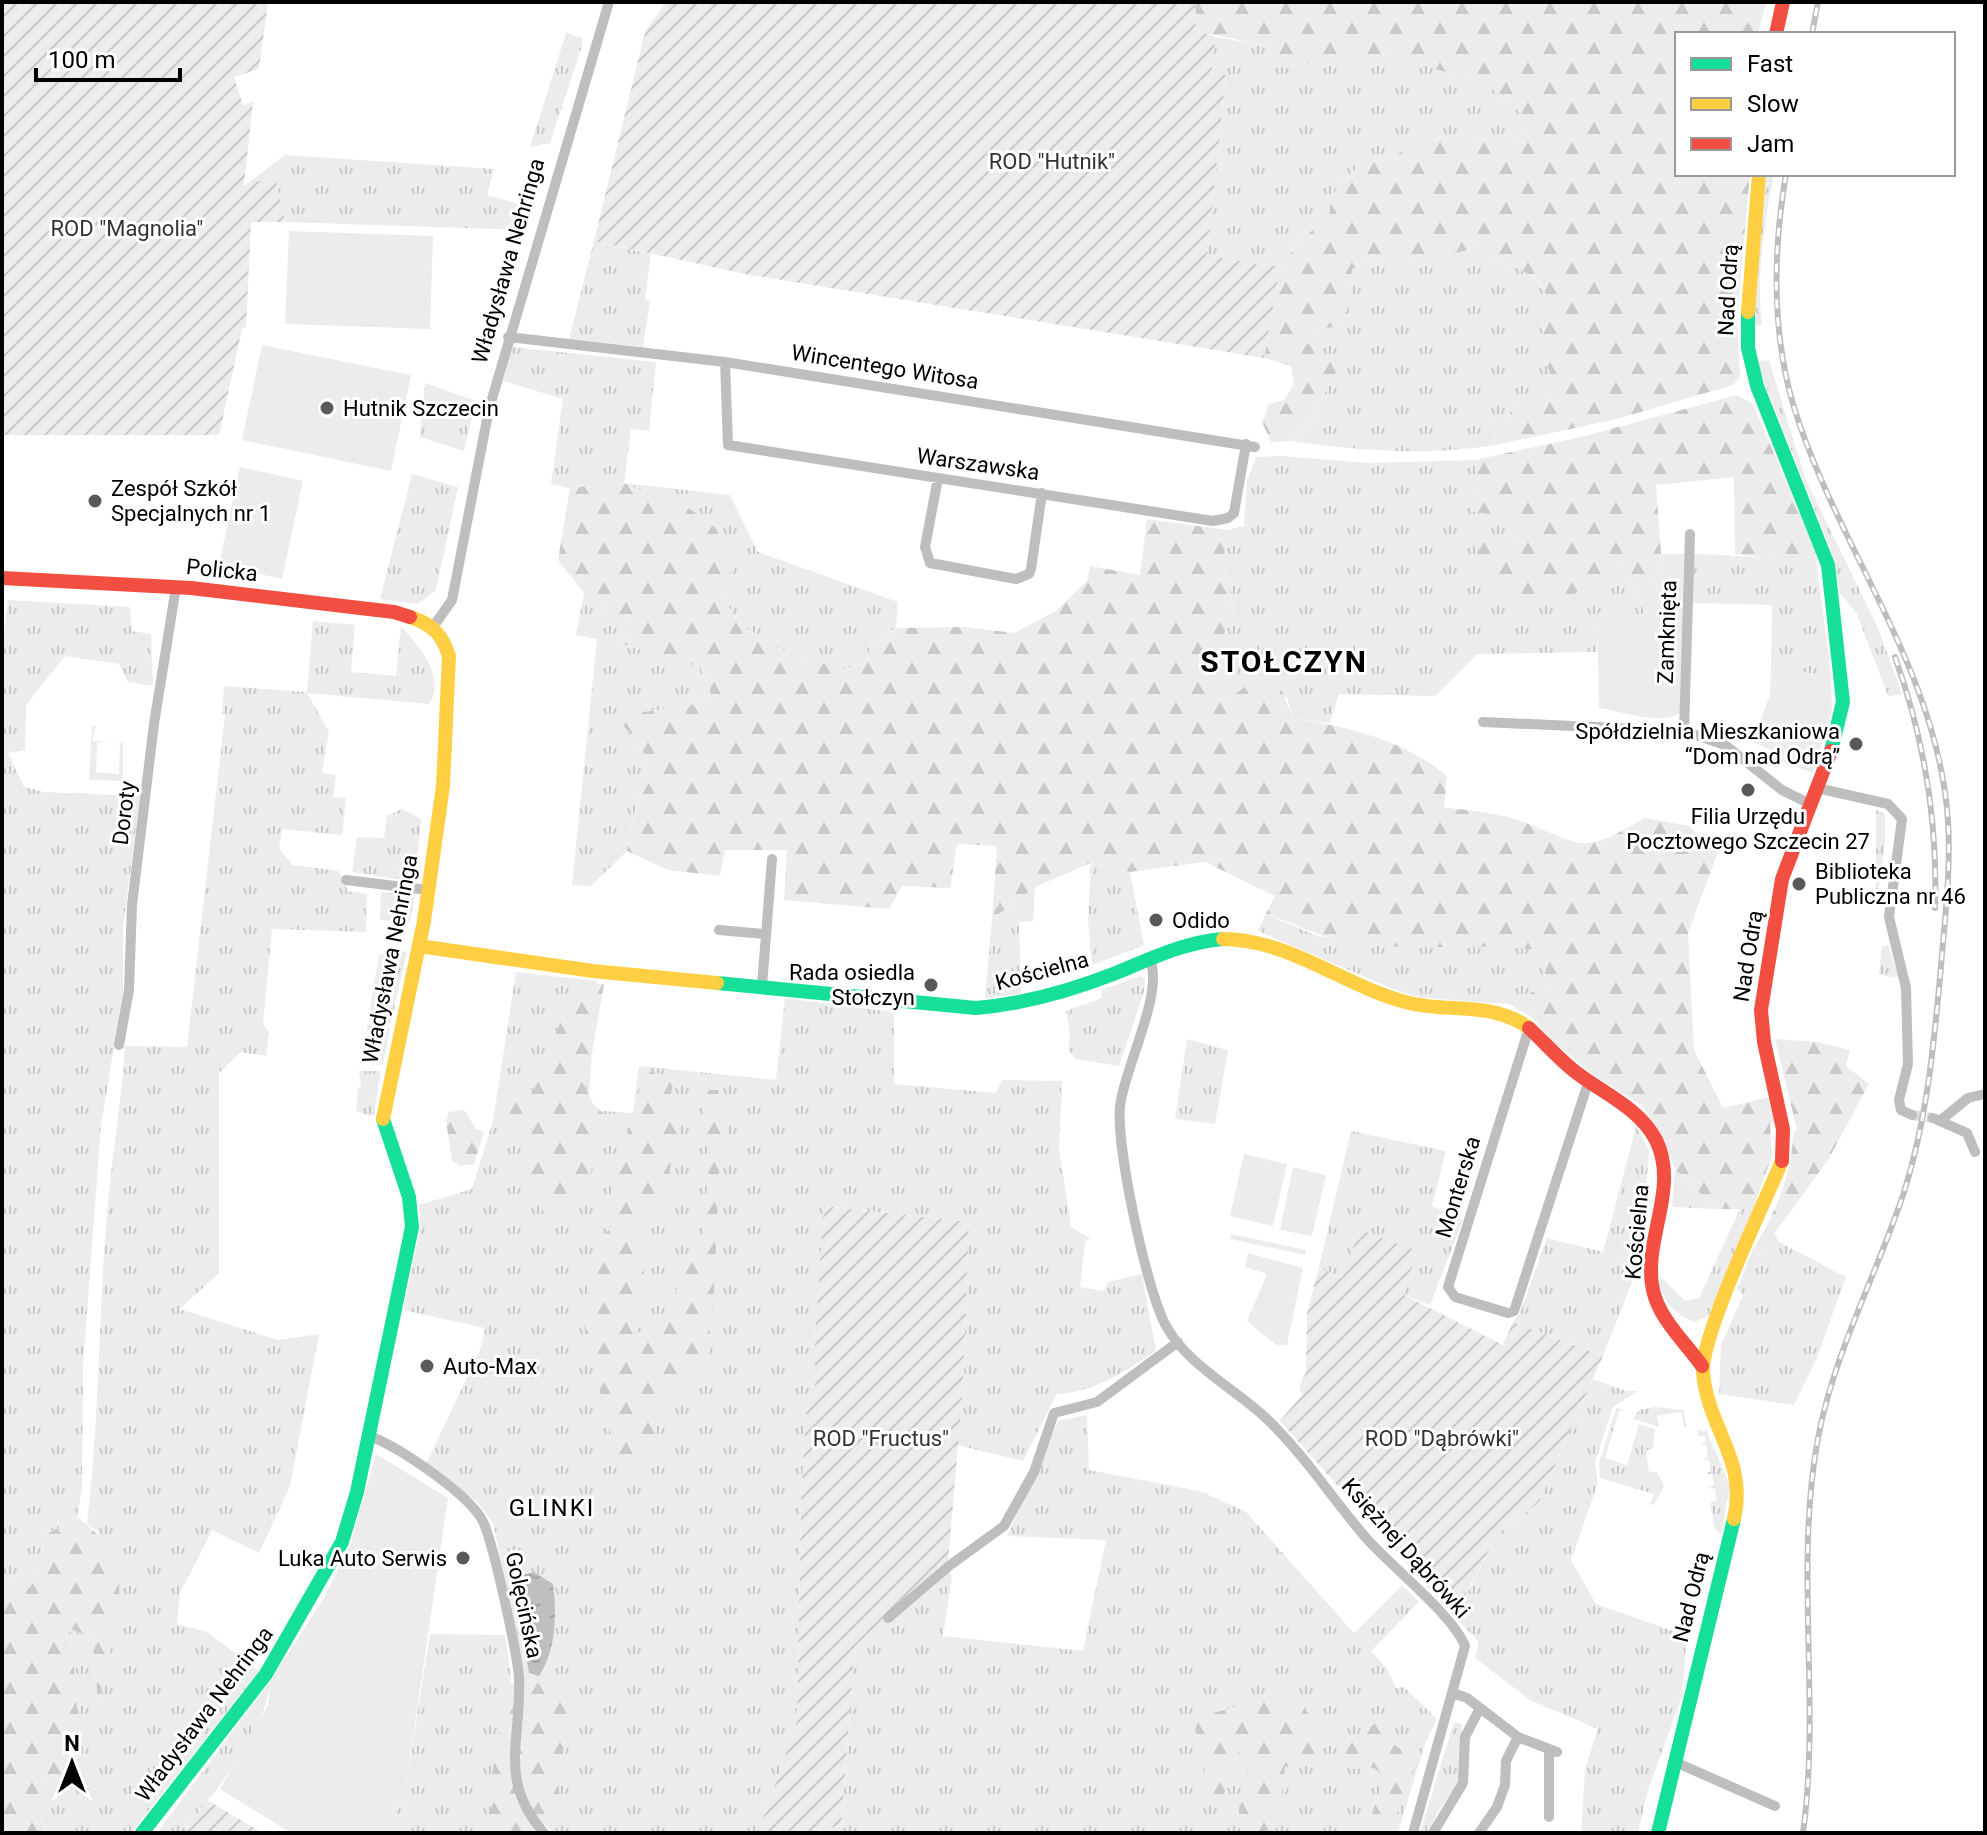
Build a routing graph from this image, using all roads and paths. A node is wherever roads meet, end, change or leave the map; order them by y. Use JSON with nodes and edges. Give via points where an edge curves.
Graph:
{"nodes":[{"id":1,"x":609,"y":2,"type":"edge"},
{"id":2,"x":1783,"y":2,"type":"edge"},
{"id":3,"x":1776,"y":32,"type":"edge"},
{"id":4,"x":1759,"y":176,"type":"edge"},
{"id":5,"x":508,"y":337,"type":"junction"},
{"id":6,"x":725,"y":362,"type":"junction"},
{"id":7,"x":1251,"y":446,"type":"joint"},
{"id":8,"x":938,"y":478,"type":"junction"},
{"id":9,"x":1042,"y":493,"type":"junction"},
{"id":10,"x":1690,"y":534,"type":"dead end"},
{"id":11,"x":2,"y":578,"type":"edge"},
{"id":12,"x":176,"y":587,"type":"junction"},
{"id":13,"x":433,"y":627,"type":"junction"},
{"id":14,"x":1483,"y":722,"type":"dead end"},
{"id":15,"x":1684,"y":731,"type":"junction"},
{"id":16,"x":1817,"y":788,"type":"junction"},
{"id":17,"x":1810,"y":804,"type":"junction"},
{"id":18,"x":772,"y":859,"type":"dead end"},
{"id":19,"x":346,"y":880,"type":"dead end"},
{"id":20,"x":428,"y":890,"type":"junction"},
{"id":21,"x":719,"y":930,"type":"dead end"},
{"id":22,"x":765,"y":934,"type":"junction"},
{"id":23,"x":419,"y":946,"type":"junction"},
{"id":24,"x":1150,"y":959,"type":"junction"},
{"id":25,"x":762,"y":986,"type":"junction"},
{"id":26,"x":1529,"y":1028,"type":"junction"},
{"id":27,"x":119,"y":1045,"type":"dead end"},
{"id":28,"x":1588,"y":1083,"type":"junction"},
{"id":29,"x":1985,"y":1094,"type":"edge"},
{"id":30,"x":1912,"y":1115,"type":"dead end"},
{"id":31,"x":1975,"y":1152,"type":"dead end"},
{"id":32,"x":1670,"y":1320,"type":"junction"},
{"id":33,"x":1709,"y":1335,"type":"junction"},
{"id":34,"x":1178,"y":1342,"type":"junction"},
{"id":35,"x":1702,"y":1366,"type":"junction"},
{"id":36,"x":369,"y":1436,"type":"junction"},
{"id":37,"x":888,"y":1618,"type":"dead end"},
{"id":38,"x":1453,"y":1693,"type":"junction"},
{"id":39,"x":1479,"y":1710,"type":"junction"},
{"id":40,"x":1518,"y":1737,"type":"junction"},
{"id":41,"x":1675,"y":1762,"type":"junction"},
{"id":42,"x":1775,"y":1806,"type":"dead end"},
{"id":43,"x":1549,"y":1817,"type":"dead end"},
{"id":44,"x":142,"y":1833,"type":"edge"},
{"id":45,"x":544,"y":1833,"type":"edge"},
{"id":46,"x":1413,"y":1833,"type":"edge"},
{"id":47,"x":1433,"y":1833,"type":"edge"},
{"id":48,"x":1479,"y":1833,"type":"edge"},
{"id":49,"x":1658,"y":1833,"type":"edge"}],
"edges":[{"from":1,"to":5,"type":"street","name":"Władysława Nehringa"},
{"from":2,"to":3,"type":"street"},
{"from":4,"to":16,"type":"street","name":"Nad Odrą","via":[[1748,284],[1748,348],[1757,386],[1828,565],[1841,680],[1841,719]]},
{"from":5,"to":6,"type":"street","name":"Wincentego Witosa"},
{"from":5,"to":13,"type":"street","name":"Władysława Nehringa","via":[[452,600]]},
{"from":6,"to":7,"type":"street","name":"Wincentego Witosa"},
{"from":6,"to":8,"type":"street","name":"Warszawska","via":[[728,445]]},
{"from":7,"to":9,"type":"street","name":"Warszawska","via":[[1234,513],[1221,520]]},
{"from":8,"to":9,"type":"street","name":"Warszawska"},
{"from":8,"to":9,"type":"street","via":[[925,547],[930,563],[1016,579],[1031,569]]},
{"from":10,"to":15,"type":"street","name":"Zamknięta"},
{"from":11,"to":12,"type":"street","name":"Policka"},
{"from":12,"to":13,"type":"street","name":"Policka","via":[[394,612]]},
{"from":12,"to":27,"type":"street","name":"Doroty","via":[[154,724]]},
{"from":13,"to":20,"type":"street","name":"Władysława Nehringa","via":[[449,663],[443,786]]},
{"from":14,"to":15,"type":"street"},
{"from":15,"to":17,"type":"street","via":[[1725,745],[1782,790]]},
{"from":16,"to":17,"type":"street","name":"Nad Odrą"},
{"from":16,"to":30,"type":"street","via":[[1890,805],[1902,819],[1889,920],[1906,988],[1908,1072],[1899,1103]]},
{"from":17,"to":33,"type":"street","name":"Nad Odrą","via":[[1782,879],[1761,1010],[1784,1155]]},
{"from":18,"to":22,"type":"street"},
{"from":19,"to":20,"type":"street"},
{"from":20,"to":23,"type":"street","name":"Władysława Nehringa"},
{"from":21,"to":22,"type":"street"},
{"from":22,"to":25,"type":"street"},
{"from":23,"to":25,"type":"street","name":"Kościelna","via":[[593,971]]},
{"from":23,"to":36,"type":"street","name":"Władysława Nehringa","via":[[382,1111],[411,1204],[411,1232]]},
{"from":24,"to":25,"type":"street","name":"Kościelna","via":[[1002,1007],[952,1007]]},
{"from":24,"to":26,"type":"street","name":"Kościelna","via":[[1203,941],[1250,941],[1398,1000],[1496,1012]]},
{"from":24,"to":34,"type":"street","name":"Księżnej Dąbrówki","via":[[1150,995],[1123,1090],[1121,1139],[1155,1298],[1164,1324]]},
{"from":26,"to":28,"type":"street","name":"Kościelna"},
{"from":26,"to":28,"type":"street","name":"Monterska","via":[[1448,1287],[1455,1297],[1514,1311]]},
{"from":28,"to":32,"type":"street","name":"Kościelna","via":[[1641,1119],[1660,1150],[1664,1185],[1652,1277],[1656,1297]]},
{"from":29,"to":31,"type":"street","via":[[1968,1098],[1937,1119],[1967,1133]]},
{"from":32,"to":33,"type":"street"},
{"from":32,"to":35,"type":"street","name":"Kościelna"},
{"from":33,"to":35,"type":"street","name":"Nad Odrą"},
{"from":34,"to":37,"type":"street","via":[[1097,1402],[1054,1413],[1034,1472],[1004,1526]]},
{"from":34,"to":38,"type":"street","name":"Księżnej Dąbrówki","via":[[1268,1420],[1462,1639],[1465,1654]]},
{"from":35,"to":41,"type":"street","name":"Nad Odrą","via":[[1711,1411],[1736,1470],[1739,1496]]},
{"from":36,"to":44,"type":"street","name":"Władysława Nehringa","via":[[348,1526],[322,1582],[253,1692]]},
{"from":36,"to":45,"type":"street","name":"Golęcińska","via":[[450,1488],[483,1519],[517,1666],[514,1775],[518,1795]]},
{"from":38,"to":39,"type":"street"},
{"from":38,"to":46,"type":"street","name":"Księżnej Dąbrówki"},
{"from":39,"to":40,"type":"street"},
{"from":39,"to":47,"type":"street","via":[[1465,1737],[1462,1787]]},
{"from":40,"to":43,"type":"street","via":[[1553,1751]]},
{"from":40,"to":48,"type":"street","via":[[1506,1761],[1497,1807]]},
{"from":41,"to":42,"type":"street"},
{"from":41,"to":49,"type":"street","name":"Nad Odrą"}]}
